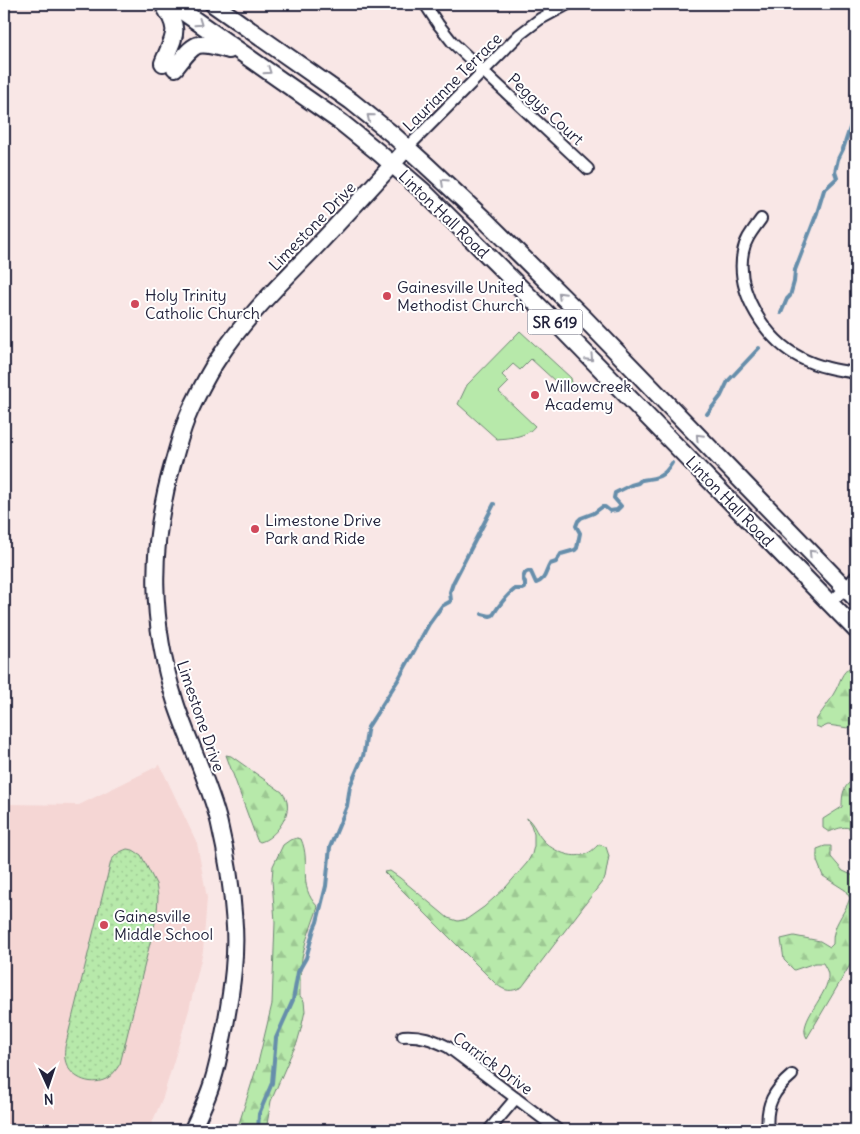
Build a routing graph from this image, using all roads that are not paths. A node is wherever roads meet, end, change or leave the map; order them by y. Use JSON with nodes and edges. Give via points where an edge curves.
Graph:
{"nodes":[{"id":1,"x":163,"y":4,"type":"edge"},
{"id":2,"x":172,"y":4,"type":"edge"},
{"id":3,"x":213,"y":4,"type":"edge"},
{"id":4,"x":425,"y":4,"type":"edge"},
{"id":5,"x":568,"y":4,"type":"edge"},
{"id":6,"x":241,"y":53,"type":"junction"},
{"id":7,"x":483,"y":72,"type":"junction"},
{"id":8,"x":407,"y":148,"type":"junction"},
{"id":9,"x":393,"y":164,"type":"junction"},
{"id":10,"x":588,"y":169,"type":"dead end"},
{"id":11,"x":761,"y":219,"type":"dead end"},
{"id":12,"x":856,"y":373,"type":"edge"},
{"id":13,"x":853,"y":588,"type":"edge"},
{"id":14,"x":830,"y":603,"type":"junction"},
{"id":15,"x":856,"y":630,"type":"edge"},
{"id":16,"x":403,"y":1036,"type":"dead end"},
{"id":17,"x":792,"y":1074,"type":"dead end"},
{"id":18,"x":516,"y":1098,"type":"junction"},
{"id":19,"x":192,"y":1130,"type":"edge"},
{"id":20,"x":489,"y":1130,"type":"edge"},
{"id":21,"x":558,"y":1130,"type":"edge"},
{"id":22,"x":768,"y":1130,"type":"edge"}],
"edges":[{"from":1,"to":6,"type":"main road","via":[[175,31],[169,65],[197,45],[211,45]]},
{"from":2,"to":6,"type":"main road","name":"Linton Hall Road","number":"SR 619","one_way":true},
{"from":8,"to":3,"type":"main road","name":"Linton Hall Road","number":"SR 619","one_way":true,"via":[[351,101]]},
{"from":4,"to":7,"type":"street","name":"Peggys Court","via":[[454,43]]},
{"from":5,"to":7,"type":"street","name":"Laurianne Terrace","via":[[519,35]]},
{"from":6,"to":9,"type":"main road","name":"Linton Hall Road","number":"SR 619","one_way":true,"via":[[342,123]]},
{"from":7,"to":8,"type":"street","name":"Laurianne Terrace"},
{"from":7,"to":10,"type":"street","name":"Peggys Court"},
{"from":8,"to":9,"type":"street","name":"Limestone Drive"},
{"from":13,"to":8,"type":"main road","name":"Linton Hall Road","number":"SR 619","one_way":true,"via":[[485,220]]},
{"from":9,"to":14,"type":"main road","name":"Linton Hall Road","number":"SR 619","one_way":true,"via":[[557,324]]},
{"from":9,"to":19,"type":"street","name":"Limestone Drive","via":[[262,304],[218,360],[181,432],[160,521],[156,607],[165,665],[219,821],[234,920],[234,956],[221,1048],[213,1081]]},
{"from":11,"to":12,"type":"street","via":[[747,239],[742,264],[755,312],[779,343],[796,355],[818,366]]},
{"from":13,"to":14,"type":"street"},
{"from":14,"to":15,"type":"main road","name":"Linton Hall Road","number":"SR 619"},
{"from":16,"to":18,"type":"street","name":"Carrick Drive","via":[[431,1038],[448,1047]]},
{"from":17,"to":22,"type":"street","via":[[769,1105]]},
{"from":18,"to":20,"type":"street"},
{"from":18,"to":21,"type":"street","name":"Carrick Drive"}]}
